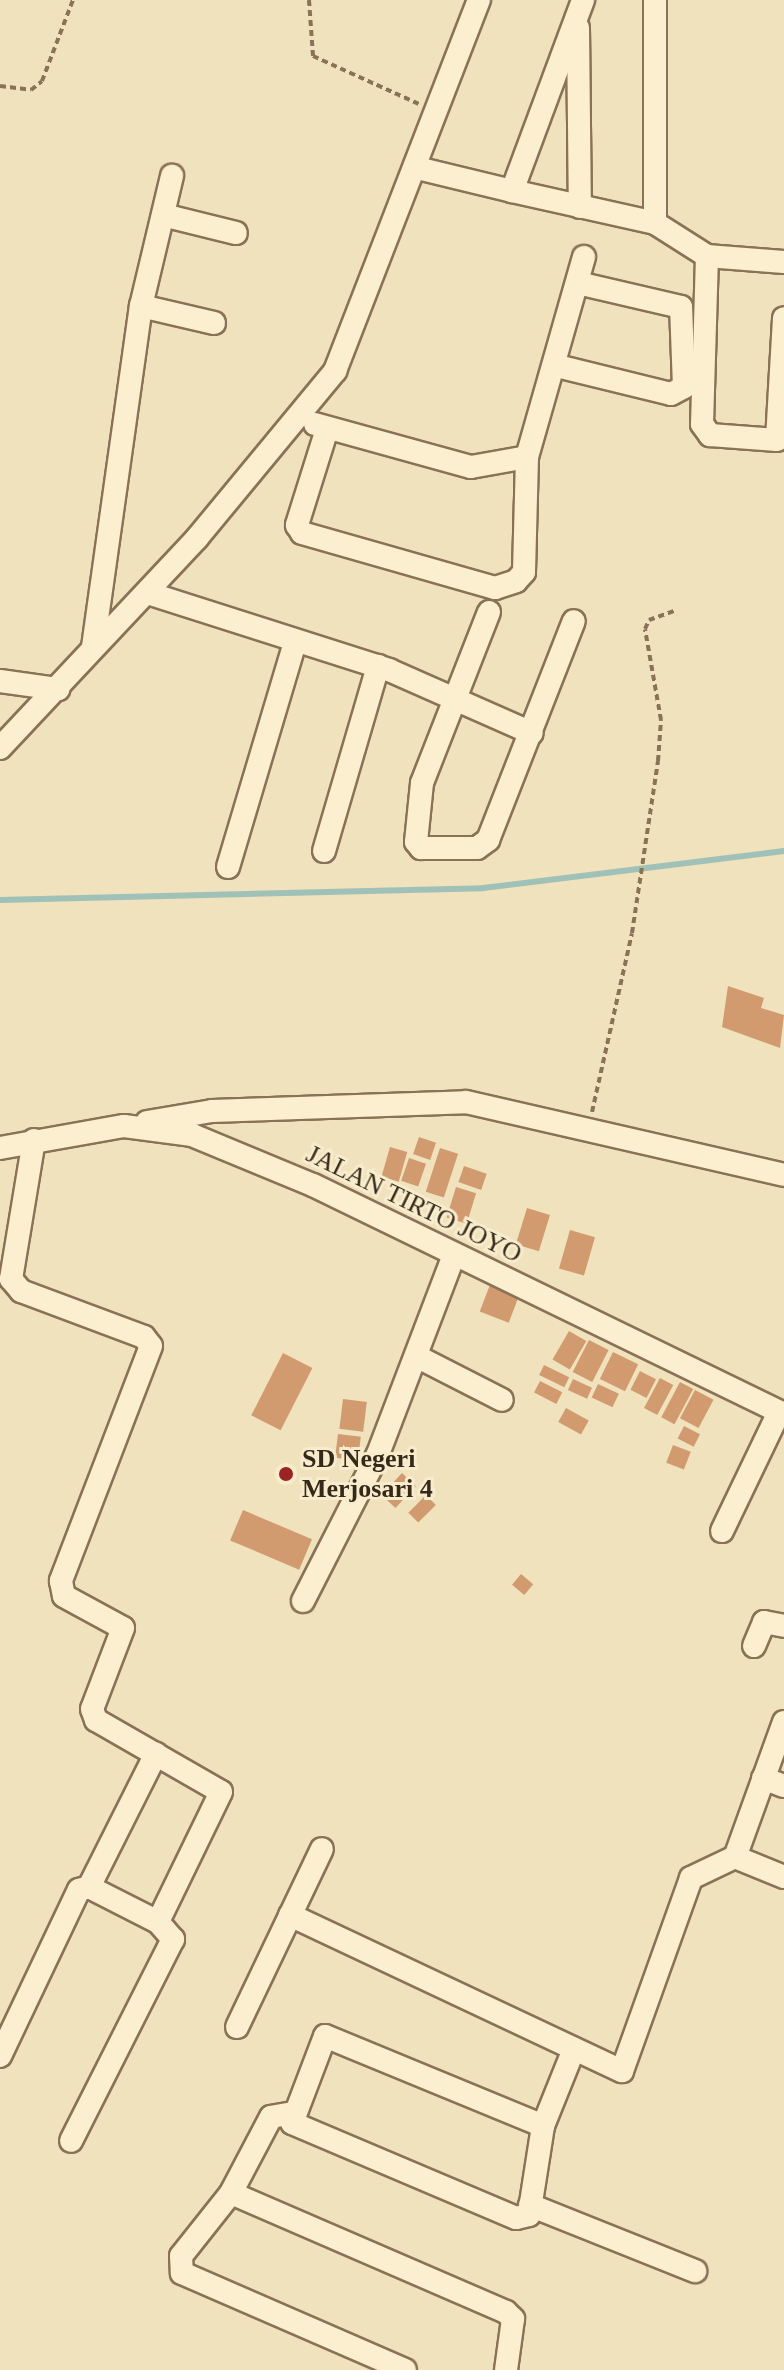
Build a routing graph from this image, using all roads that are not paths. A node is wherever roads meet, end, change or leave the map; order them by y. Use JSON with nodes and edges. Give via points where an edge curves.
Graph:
{"nodes":[{"id":1,"x":479,"y":0,"type":"edge"},
{"id":2,"x":655,"y":0,"type":"edge"},
{"id":3,"x":580,"y":7,"type":"edge"},
{"id":4,"x":417,"y":168,"type":"junction"},
{"id":5,"x":172,"y":176,"type":"dead end"},
{"id":6,"x":512,"y":191,"type":"junction"},
{"id":7,"x":580,"y":207,"type":"junction"},
{"id":8,"x":163,"y":215,"type":"junction"},
{"id":9,"x":655,"y":223,"type":"junction"},
{"id":10,"x":236,"y":233,"type":"dead end"},
{"id":11,"x":707,"y":256,"type":"junction"},
{"id":12,"x":584,"y":257,"type":"dead end"},
{"id":13,"x":784,"y":262,"type":"edge"},
{"id":14,"x":578,"y":283,"type":"junction"},
{"id":15,"x":141,"y":306,"type":"junction"},
{"id":16,"x":784,"y":318,"type":"edge"},
{"id":17,"x":214,"y":323,"type":"dead end"},
{"id":18,"x":557,"y":366,"type":"junction"},
{"id":19,"x":299,"y":419,"type":"junction"},
{"id":20,"x":327,"y":429,"type":"junction"},
{"id":21,"x":781,"y":440,"type":"edge"},
{"id":22,"x":527,"y":457,"type":"junction"},
{"id":23,"x":148,"y":593,"type":"junction"},
{"id":24,"x":489,"y":612,"type":"dead end"},
{"id":25,"x":574,"y":621,"type":"dead end"},
{"id":26,"x":295,"y":642,"type":"junction"},
{"id":27,"x":93,"y":647,"type":"junction"},
{"id":28,"x":378,"y":666,"type":"junction"},
{"id":29,"x":0,"y":681,"type":"edge"},
{"id":30,"x":58,"y":689,"type":"junction"},
{"id":31,"x":454,"y":699,"type":"junction"},
{"id":32,"x":532,"y":733,"type":"junction"},
{"id":33,"x":0,"y":748,"type":"edge"},
{"id":34,"x":324,"y":851,"type":"dead end"},
{"id":35,"x":228,"y":867,"type":"dead end"},
{"id":36,"x":124,"y":1126,"type":"junction"},
{"id":37,"x":34,"y":1140,"type":"junction"},
{"id":38,"x":0,"y":1148,"type":"edge"},
{"id":39,"x":784,"y":1175,"type":"edge"},
{"id":40,"x":454,"y":1255,"type":"junction"},
{"id":41,"x":418,"y":1357,"type":"junction"},
{"id":42,"x":502,"y":1400,"type":"dead end"},
{"id":43,"x":782,"y":1413,"type":"edge"},
{"id":44,"x":722,"y":1531,"type":"dead end"},
{"id":45,"x":303,"y":1601,"type":"dead end"},
{"id":46,"x":784,"y":1626,"type":"edge"},
{"id":47,"x":754,"y":1646,"type":"dead end"},
{"id":48,"x":784,"y":1722,"type":"edge"},
{"id":49,"x":156,"y":1754,"type":"junction"},
{"id":50,"x":774,"y":1782,"type":"edge"},
{"id":51,"x":322,"y":1849,"type":"dead end"},
{"id":52,"x":735,"y":1857,"type":"junction"},
{"id":53,"x":784,"y":1877,"type":"edge"},
{"id":54,"x":89,"y":1887,"type":"junction"},
{"id":55,"x":290,"y":1915,"type":"junction"},
{"id":56,"x":158,"y":1922,"type":"junction"},
{"id":57,"x":237,"y":2027,"type":"dead end"},
{"id":58,"x":574,"y":2049,"type":"junction"},
{"id":59,"x":0,"y":2056,"type":"edge"},
{"id":60,"x":293,"y":2113,"type":"junction"},
{"id":61,"x":543,"y":2126,"type":"junction"},
{"id":62,"x":71,"y":2141,"type":"dead end"},
{"id":63,"x":231,"y":2193,"type":"junction"},
{"id":64,"x":530,"y":2205,"type":"junction"},
{"id":65,"x":695,"y":2271,"type":"dead end"},
{"id":66,"x":405,"y":2370,"type":"edge"},
{"id":67,"x":506,"y":2370,"type":"edge"}],
"edges":[{"from":1,"to":4,"type":"street"},
{"from":2,"to":9,"type":"street"},
{"from":3,"to":6,"type":"street"},
{"from":3,"to":7,"type":"street"},
{"from":4,"to":6,"type":"street"},
{"from":4,"to":19,"type":"street","via":[[346,349]]},
{"from":5,"to":8,"type":"street"},
{"from":6,"to":7,"type":"street"},
{"from":7,"to":9,"type":"street"},
{"from":8,"to":10,"type":"street"},
{"from":8,"to":15,"type":"street"},
{"from":9,"to":11,"type":"street"},
{"from":11,"to":13,"type":"street"},
{"from":11,"to":21,"type":"street","via":[[702,424],[710,435]]},
{"from":12,"to":14,"type":"street"},
{"from":14,"to":18,"type":"street"},
{"from":14,"to":18,"type":"street","via":[[681,307],[684,387],[671,394]]},
{"from":15,"to":17,"type":"street"},
{"from":15,"to":27,"type":"street"},
{"from":16,"to":21,"type":"street"},
{"from":18,"to":22,"type":"street"},
{"from":19,"to":20,"type":"street"},
{"from":19,"to":23,"type":"street"},
{"from":20,"to":22,"type":"street","via":[[471,467]]},
{"from":20,"to":22,"type":"street","via":[[297,525],[302,533],[495,588],[524,572]]},
{"from":23,"to":26,"type":"street"},
{"from":23,"to":27,"type":"street"},
{"from":24,"to":31,"type":"street"},
{"from":25,"to":32,"type":"street"},
{"from":26,"to":28,"type":"street"},
{"from":26,"to":35,"type":"street"},
{"from":27,"to":30,"type":"street"},
{"from":28,"to":31,"type":"street"},
{"from":28,"to":34,"type":"street"},
{"from":29,"to":30,"type":"street"},
{"from":30,"to":33,"type":"street"},
{"from":31,"to":32,"type":"street"},
{"from":31,"to":32,"type":"street","via":[[422,783],[416,842],[421,848],[477,848],[488,840]]},
{"from":36,"to":37,"type":"street","name":"JALAN TIRTO JOYO"},
{"from":36,"to":39,"type":"street","via":[[212,1111],[437,1100]]},
{"from":36,"to":40,"type":"street","name":"JALAN TIRTO JOYO","via":[[170,1129],[251,1157]]},
{"from":37,"to":38,"type":"street","name":"JALAN TIRTO JOYO"},
{"from":37,"to":49,"type":"street","via":[[11,1279],[21,1291],[144,1337],[151,1346],[61,1589],[123,1628],[94,1700],[96,1720]]},
{"from":40,"to":41,"type":"street"},
{"from":40,"to":43,"type":"street","name":"JALAN TIRTO JOYO"},
{"from":41,"to":42,"type":"street"},
{"from":41,"to":45,"type":"street"},
{"from":43,"to":44,"type":"street"},
{"from":46,"to":47,"type":"street","via":[[764,1622]]},
{"from":48,"to":50,"type":"street"},
{"from":49,"to":54,"type":"street"},
{"from":49,"to":56,"type":"street","via":[[221,1792]]},
{"from":50,"to":52,"type":"street"},
{"from":51,"to":55,"type":"street"},
{"from":52,"to":53,"type":"street"},
{"from":52,"to":58,"type":"street","via":[[691,1878],[629,2066],[614,2069]]},
{"from":54,"to":56,"type":"street"},
{"from":54,"to":59,"type":"street","via":[[79,1890]]},
{"from":55,"to":57,"type":"street"},
{"from":55,"to":58,"type":"street"},
{"from":56,"to":62,"type":"street","via":[[173,1939]]},
{"from":58,"to":61,"type":"street"},
{"from":60,"to":61,"type":"street","via":[[325,2036]]},
{"from":60,"to":63,"type":"street","via":[[271,2117]]},
{"from":60,"to":64,"type":"street","via":[[299,2128],[516,2218],[529,2215]]},
{"from":61,"to":64,"type":"street"},
{"from":63,"to":66,"type":"street","via":[[181,2256],[182,2273]]},
{"from":63,"to":67,"type":"street","via":[[506,2312],[513,2319]]},
{"from":64,"to":65,"type":"street"}]}
